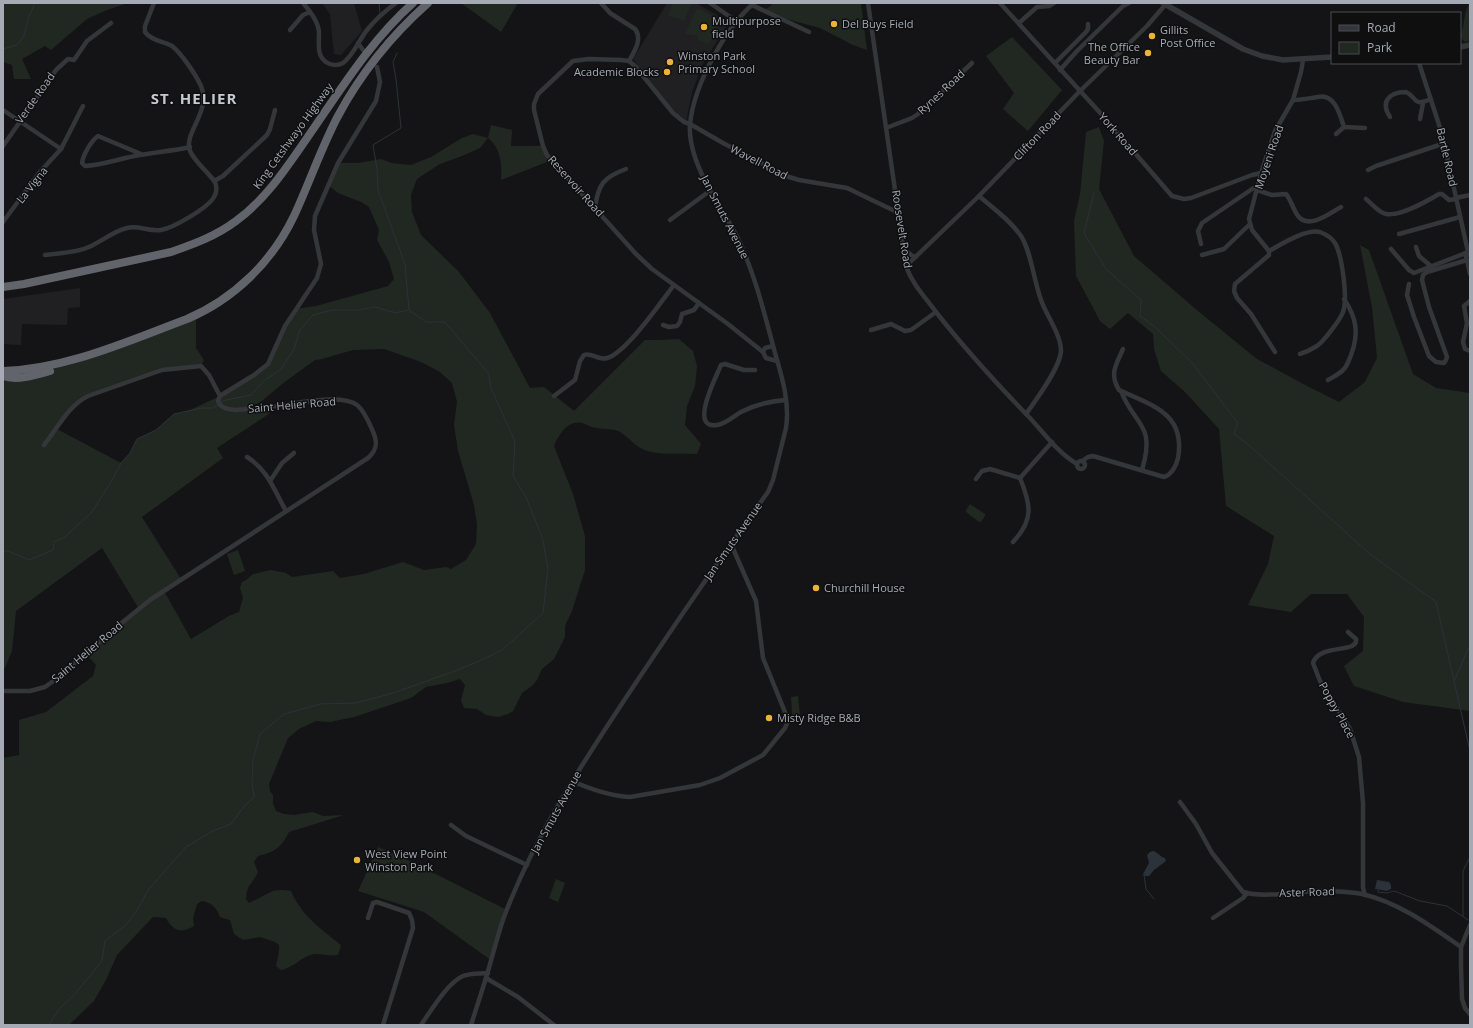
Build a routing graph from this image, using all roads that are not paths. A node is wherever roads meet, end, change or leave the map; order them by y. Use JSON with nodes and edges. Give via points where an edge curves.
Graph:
{"nodes":[{"id":1,"x":154,"y":3,"type":"edge"},
{"id":2,"x":303,"y":3,"type":"edge"},
{"id":3,"x":396,"y":3,"type":"edge"},
{"id":4,"x":413,"y":3,"type":"edge"},
{"id":5,"x":428,"y":3,"type":"edge"},
{"id":6,"x":600,"y":3,"type":"edge"},
{"id":7,"x":710,"y":3,"type":"edge"},
{"id":8,"x":868,"y":3,"type":"edge"},
{"id":9,"x":1000,"y":3,"type":"edge"},
{"id":10,"x":1054,"y":3,"type":"edge"},
{"id":11,"x":1129,"y":3,"type":"edge"},
{"id":12,"x":753,"y":4,"type":"edge"},
{"id":13,"x":1164,"y":4,"type":"edge"},
{"id":14,"x":310,"y":12,"type":"junction"},
{"id":15,"x":736,"y":22,"type":"junction"},
{"id":16,"x":112,"y":23,"type":"dead end"},
{"id":17,"x":1020,"y":23,"type":"junction"},
{"id":18,"x":1088,"y":24,"type":"dead end"},
{"id":19,"x":290,"y":30,"type":"dead end"},
{"id":20,"x":809,"y":32,"type":"dead end"},
{"id":21,"x":358,"y":43,"type":"junction"},
{"id":22,"x":363,"y":50,"type":"dead end"},
{"id":23,"x":1331,"y":57,"type":"edge"},
{"id":24,"x":1303,"y":60,"type":"junction"},
{"id":25,"x":629,"y":61,"type":"junction"},
{"id":26,"x":972,"y":63,"type":"dead end"},
{"id":27,"x":1055,"y":63,"type":"junction"},
{"id":28,"x":1419,"y":64,"type":"edge"},
{"id":29,"x":377,"y":67,"type":"dead end"},
{"id":30,"x":1060,"y":70,"type":"junction"},
{"id":31,"x":1080,"y":91,"type":"junction"},
{"id":32,"x":1431,"y":99,"type":"junction"},
{"id":33,"x":1293,"y":100,"type":"junction"},
{"id":34,"x":1423,"y":102,"type":"junction"},
{"id":35,"x":83,"y":106,"type":"dead end"},
{"id":36,"x":3,"y":110,"type":"edge"},
{"id":37,"x":275,"y":110,"type":"dead end"},
{"id":38,"x":1390,"y":117,"type":"dead end"},
{"id":39,"x":1420,"y":119,"type":"dead end"},
{"id":40,"x":19,"y":121,"type":"junction"},
{"id":41,"x":690,"y":124,"type":"junction"},
{"id":42,"x":1344,"y":127,"type":"junction"},
{"id":43,"x":886,"y":128,"type":"junction"},
{"id":44,"x":1364,"y":128,"type":"dead end"},
{"id":45,"x":1336,"y":134,"type":"dead end"},
{"id":46,"x":1445,"y":143,"type":"junction"},
{"id":47,"x":3,"y":146,"type":"edge"},
{"id":48,"x":190,"y":147,"type":"junction"},
{"id":49,"x":61,"y":149,"type":"junction"},
{"id":50,"x":142,"y":154,"type":"junction"},
{"id":51,"x":626,"y":169,"type":"dead end"},
{"id":52,"x":1368,"y":170,"type":"dead end"},
{"id":53,"x":1262,"y":173,"type":"junction"},
{"id":54,"x":214,"y":181,"type":"junction"},
{"id":55,"x":1258,"y":187,"type":"junction"},
{"id":56,"x":711,"y":190,"type":"junction"},
{"id":57,"x":1470,"y":195,"type":"edge"},
{"id":58,"x":979,"y":196,"type":"junction"},
{"id":59,"x":1456,"y":198,"type":"junction"},
{"id":60,"x":1366,"y":199,"type":"dead end"},
{"id":61,"x":595,"y":208,"type":"junction"},
{"id":62,"x":1341,"y":208,"type":"dead end"},
{"id":63,"x":899,"y":213,"type":"junction"},
{"id":64,"x":1460,"y":217,"type":"junction"},
{"id":65,"x":670,"y":220,"type":"dead end"},
{"id":66,"x":3,"y":222,"type":"edge"},
{"id":67,"x":1250,"y":225,"type":"junction"},
{"id":68,"x":1399,"y":234,"type":"dead end"},
{"id":69,"x":1201,"y":244,"type":"dead end"},
{"id":70,"x":1416,"y":247,"type":"dead end"},
{"id":71,"x":904,"y":249,"type":"junction"},
{"id":72,"x":1391,"y":249,"type":"dead end"},
{"id":73,"x":1269,"y":251,"type":"junction"},
{"id":74,"x":1468,"y":254,"type":"edge"},
{"id":75,"x":44,"y":255,"type":"dead end"},
{"id":76,"x":1202,"y":255,"type":"dead end"},
{"id":77,"x":916,"y":257,"type":"junction"},
{"id":78,"x":1467,"y":260,"type":"junction"},
{"id":79,"x":906,"y":266,"type":"junction"},
{"id":80,"x":1432,"y":267,"type":"junction"},
{"id":81,"x":1470,"y":274,"type":"edge"},
{"id":82,"x":1409,"y":284,"type":"dead end"},
{"id":83,"x":674,"y":285,"type":"junction"},
{"id":84,"x":3,"y":287,"type":"edge"},
{"id":85,"x":1344,"y":299,"type":"junction"},
{"id":86,"x":1470,"y":301,"type":"edge"},
{"id":87,"x":699,"y":303,"type":"junction"},
{"id":88,"x":936,"y":312,"type":"junction"},
{"id":89,"x":663,"y":325,"type":"dead end"},
{"id":90,"x":871,"y":330,"type":"dead end"},
{"id":91,"x":773,"y":346,"type":"junction"},
{"id":92,"x":1123,"y":349,"type":"dead end"},
{"id":93,"x":98,"y":351,"type":"junction"},
{"id":94,"x":1470,"y":351,"type":"edge"},
{"id":95,"x":763,"y":352,"type":"junction"},
{"id":96,"x":1275,"y":352,"type":"dead end"},
{"id":97,"x":1300,"y":354,"type":"dead end"},
{"id":98,"x":777,"y":360,"type":"junction"},
{"id":99,"x":755,"y":370,"type":"dead end"},
{"id":100,"x":3,"y":372,"type":"edge"},
{"id":101,"x":3,"y":376,"type":"edge"},
{"id":102,"x":1328,"y":380,"type":"dead end"},
{"id":103,"x":1121,"y":391,"type":"junction"},
{"id":104,"x":220,"y":396,"type":"junction"},
{"id":105,"x":554,"y":396,"type":"dead end"},
{"id":106,"x":786,"y":400,"type":"junction"},
{"id":107,"x":1026,"y":414,"type":"junction"},
{"id":108,"x":1052,"y":442,"type":"junction"},
{"id":109,"x":44,"y":446,"type":"dead end"},
{"id":110,"x":294,"y":453,"type":"dead end"},
{"id":111,"x":247,"y":457,"type":"dead end"},
{"id":112,"x":1142,"y":470,"type":"junction"},
{"id":113,"x":1020,"y":478,"type":"junction"},
{"id":114,"x":976,"y":479,"type":"dead end"},
{"id":115,"x":270,"y":481,"type":"junction"},
{"id":116,"x":286,"y":511,"type":"junction"},
{"id":117,"x":1013,"y":542,"type":"dead end"},
{"id":118,"x":731,"y":544,"type":"junction"},
{"id":119,"x":1348,"y":632,"type":"dead end"},
{"id":120,"x":3,"y":692,"type":"edge"},
{"id":121,"x":572,"y":781,"type":"junction"},
{"id":122,"x":1180,"y":802,"type":"dead end"},
{"id":123,"x":451,"y":825,"type":"dead end"},
{"id":124,"x":527,"y":865,"type":"junction"},
{"id":125,"x":1247,"y":893,"type":"junction"},
{"id":126,"x":1365,"y":895,"type":"junction"},
{"id":127,"x":368,"y":918,"type":"dead end"},
{"id":128,"x":1213,"y":918,"type":"dead end"},
{"id":129,"x":1470,"y":925,"type":"edge"},
{"id":130,"x":1461,"y":947,"type":"junction"},
{"id":131,"x":487,"y":976,"type":"junction"},
{"id":132,"x":1470,"y":1014,"type":"edge"},
{"id":133,"x":383,"y":1025,"type":"edge"},
{"id":134,"x":421,"y":1025,"type":"edge"},
{"id":135,"x":471,"y":1025,"type":"edge"},
{"id":136,"x":554,"y":1025,"type":"edge"}],
"edges":[{"from":1,"to":48,"type":"street","via":[[145,32],[175,49],[203,92],[203,104],[190,138]]},
{"from":2,"to":14,"type":"street"},
{"from":3,"to":21,"type":"street","via":[[378,18]]},
{"from":4,"to":84,"type":"highway","name":"King Cetshwayo Highway","via":[[370,48],[274,185],[236,221],[218,233],[170,253]]},
{"from":5,"to":93,"type":"highway","name":"King Cetshwayo Highway","via":[[397,32],[360,79],[337,118],[293,217],[264,264],[250,278],[206,310]]},
{"from":6,"to":25,"type":"street","via":[[638,32],[639,40]]},
{"from":7,"to":15,"type":"street"},
{"from":8,"to":43,"type":"street","name":"Roosevelt Road"},
{"from":9,"to":17,"type":"street","name":"York Road"},
{"from":10,"to":17,"type":"street","via":[[1049,6],[1037,6]]},
{"from":11,"to":30,"type":"street","via":[[1123,6]]},
{"from":12,"to":15,"type":"street","name":"Jan Smuts Avenue"},
{"from":12,"to":20,"type":"street"},
{"from":13,"to":24,"type":"street","via":[[1253,53],[1276,59]]},
{"from":13,"to":31,"type":"street","name":"Clifton Road","via":[[1147,26]]},
{"from":14,"to":19,"type":"street"},
{"from":14,"to":21,"type":"street","via":[[319,29],[319,52],[327,63],[343,63]]},
{"from":15,"to":41,"type":"street","name":"Jan Smuts Avenue","via":[[707,69]]},
{"from":16,"to":40,"type":"street","name":"Verde Road","via":[[87,41],[74,60],[68,59],[56,70]]},
{"from":17,"to":27,"type":"street","name":"York Road"},
{"from":18,"to":27,"type":"street","via":[[1088,30]]},
{"from":21,"to":22,"type":"street"},
{"from":23,"to":24,"type":"street"},
{"from":24,"to":33,"type":"street","name":"Moyeni Road"},
{"from":25,"to":41,"type":"street","via":[[678,119]]},
{"from":25,"to":61,"type":"street","name":"Reservoir Road","via":[[573,61],[542,90],[534,104],[547,155]]},
{"from":26,"to":43,"type":"street","name":"Rynes Road","via":[[918,114]]},
{"from":27,"to":30,"type":"street","name":"York Road"},
{"from":28,"to":32,"type":"street","name":"Bartle Road"},
{"from":29,"to":104,"type":"street","via":[[380,82],[376,100],[338,163],[314,220],[321,261],[320,272],[285,326],[268,364]]},
{"from":30,"to":31,"type":"street","name":"York Road"},
{"from":31,"to":53,"type":"street","name":"York Road","via":[[1174,196],[1191,198]]},
{"from":31,"to":58,"type":"street","name":"Clifton Road"},
{"from":32,"to":34,"type":"street"},
{"from":32,"to":46,"type":"street","name":"Bartle Road"},
{"from":33,"to":42,"type":"street","via":[[1321,96],[1328,98],[1337,108]]},
{"from":33,"to":53,"type":"street","name":"Moyeni Road","via":[[1275,131]]},
{"from":34,"to":38,"type":"street","via":[[1415,100],[1407,92],[1392,95],[1386,101]]},
{"from":34,"to":39,"type":"street"},
{"from":35,"to":49,"type":"street","name":"La Vigna"},
{"from":36,"to":40,"type":"street"},
{"from":37,"to":54,"type":"street","via":[[268,135],[227,173]]},
{"from":40,"to":47,"type":"street","name":"Verde Road"},
{"from":40,"to":49,"type":"street"},
{"from":41,"to":56,"type":"street","name":"Jan Smuts Avenue","via":[[694,154]]},
{"from":41,"to":63,"type":"street","name":"Wavell Road","via":[[786,176],[847,188]]},
{"from":42,"to":44,"type":"street"},
{"from":42,"to":45,"type":"street"},
{"from":43,"to":63,"type":"street","name":"Roosevelt Road"},
{"from":46,"to":52,"type":"street"},
{"from":46,"to":59,"type":"street","name":"Bartle Road"},
{"from":48,"to":50,"type":"street"},
{"from":48,"to":54,"type":"street"},
{"from":49,"to":66,"type":"street","name":"La Vigna","via":[[39,173]]},
{"from":50,"to":50,"type":"street","via":[[97,165],[85,166],[82,163],[97,136]]},
{"from":51,"to":61,"type":"street","via":[[605,180],[597,195]]},
{"from":53,"to":55,"type":"street","name":"Moyeni Road"},
{"from":54,"to":75,"type":"street","via":[[216,194],[210,202],[170,228],[155,230],[129,227],[87,248]]},
{"from":55,"to":62,"type":"street","via":[[1272,195],[1286,194],[1298,216],[1308,221],[1318,220]]},
{"from":55,"to":67,"type":"street","name":"Moyeni Road","via":[[1249,219]]},
{"from":55,"to":69,"type":"street","via":[[1202,223],[1198,231]]},
{"from":56,"to":65,"type":"street"},
{"from":56,"to":91,"type":"street","name":"Jan Smuts Avenue","via":[[749,264]]},
{"from":57,"to":59,"type":"street"},
{"from":58,"to":77,"type":"street","name":"Clifton Road"},
{"from":58,"to":107,"type":"street","via":[[1008,220],[1021,237],[1060,346],[1056,367]]},
{"from":59,"to":60,"type":"street","via":[[1450,200],[1439,194],[1414,208],[1387,214]]},
{"from":59,"to":64,"type":"street","name":"Bartle Road"},
{"from":61,"to":83,"type":"street","name":"Reservoir Road","via":[[636,254]]},
{"from":63,"to":71,"type":"street","name":"Roosevelt Road"},
{"from":64,"to":68,"type":"street"},
{"from":64,"to":74,"type":"street","name":"Bartle Road"},
{"from":67,"to":73,"type":"street"},
{"from":67,"to":76,"type":"street","via":[[1224,249]]},
{"from":70,"to":80,"type":"street","via":[[1419,256]]},
{"from":71,"to":77,"type":"street"},
{"from":71,"to":79,"type":"street","name":"Roosevelt Road"},
{"from":72,"to":80,"type":"street","via":[[1412,272],[1417,273]]},
{"from":73,"to":85,"type":"street","via":[[1306,233],[1318,232],[1326,235],[1336,247],[1344,283]]},
{"from":73,"to":96,"type":"street","via":[[1269,256],[1236,284],[1234,291]]},
{"from":74,"to":78,"type":"street","name":"Bartle Road"},
{"from":74,"to":80,"type":"street","via":[[1450,258]]},
{"from":77,"to":79,"type":"street","name":"Clifton Road"},
{"from":78,"to":81,"type":"street","name":"Bartle Road"},
{"from":78,"to":82,"type":"street","via":[[1427,272],[1422,280],[1447,357],[1444,362],[1436,362],[1429,356],[1407,295]]},
{"from":79,"to":88,"type":"street","name":"Roosevelt Road","via":[[914,283]]},
{"from":83,"to":87,"type":"street","name":"Reservoir Road"},
{"from":83,"to":105,"type":"street","via":[[626,344],[606,359],[590,354],[584,355],[580,360],[575,380]]},
{"from":85,"to":97,"type":"street","via":[[1342,315],[1321,342]]},
{"from":85,"to":102,"type":"street","via":[[1353,313],[1356,336],[1344,369]]},
{"from":86,"to":94,"type":"street","via":[[1464,306],[1467,325],[1463,342],[1465,349]]},
{"from":87,"to":89,"type":"street","via":[[694,310],[682,314],[677,326]]},
{"from":87,"to":95,"type":"street","name":"Reservoir Road"},
{"from":88,"to":90,"type":"street","via":[[911,330],[905,331],[891,324]]},
{"from":88,"to":107,"type":"street","name":"Roosevelt Road","via":[[965,349]]},
{"from":91,"to":95,"type":"street","via":[[764,348]]},
{"from":91,"to":98,"type":"street","name":"Jan Smuts Avenue"},
{"from":92,"to":103,"type":"street","via":[[1113,376]]},
{"from":93,"to":100,"type":"highway","via":[[44,367]]},
{"from":93,"to":101,"type":"highway","via":[[67,366],[44,373],[13,378]]},
{"from":95,"to":98,"type":"street","name":"Reservoir Road","via":[[766,358]]},
{"from":98,"to":106,"type":"street","name":"Jan Smuts Avenue"},
{"from":99,"to":106,"type":"street","via":[[720,365],[707,395],[704,419],[711,424],[719,424],[746,409],[767,402]]},
{"from":103,"to":112,"type":"street","via":[[1125,402],[1146,433],[1147,448]]},
{"from":103,"to":112,"type":"street","via":[[1165,413],[1178,434],[1177,459],[1171,472],[1164,477]]},
{"from":104,"to":109,"type":"street","via":[[202,366],[160,371],[78,401]]},
{"from":104,"to":116,"type":"street","name":"Saint Helier Road","via":[[220,405],[230,410],[330,400],[354,403],[365,416],[376,440],[377,445],[373,453]]},
{"from":106,"to":118,"type":"street","name":"Jan Smuts Avenue","via":[[787,421],[772,483]]},
{"from":107,"to":108,"type":"street","name":"Roosevelt Road"},
{"from":108,"to":112,"type":"street","name":"Roosevelt Road","via":[[1066,456],[1079,462],[1093,456]]},
{"from":108,"to":113,"type":"street"},
{"from":110,"to":115,"type":"street","via":[[282,463]]},
{"from":111,"to":115,"type":"street","via":[[262,468]]},
{"from":113,"to":114,"type":"street","via":[[990,469],[982,471]]},
{"from":113,"to":117,"type":"street","via":[[1029,514],[1028,521]]},
{"from":115,"to":116,"type":"street"},
{"from":116,"to":120,"type":"street","name":"Saint Helier Road","via":[[150,600],[45,687],[30,691]]},
{"from":118,"to":121,"type":"street","name":"Jan Smuts Avenue"},
{"from":118,"to":121,"type":"street","via":[[756,601],[763,658],[788,719],[784,730],[760,757],[706,784],[630,797]]},
{"from":119,"to":126,"type":"street","name":"Poppy Place","via":[[1356,639],[1355,645],[1323,653],[1315,658],[1313,663],[1323,686],[1350,729],[1359,757]]},
{"from":121,"to":124,"type":"street","name":"Jan Smuts Avenue"},
{"from":122,"to":125,"type":"street","via":[[1212,853],[1241,891]]},
{"from":123,"to":124,"type":"street","via":[[466,836]]},
{"from":124,"to":131,"type":"street","name":"Jan Smuts Avenue","via":[[504,919]]},
{"from":125,"to":126,"type":"street","name":"Aster Road","via":[[1330,891]]},
{"from":125,"to":128,"type":"street"},
{"from":126,"to":130,"type":"street","name":"Aster Road","via":[[1416,917]]},
{"from":127,"to":133,"type":"street","via":[[373,903],[377,902],[409,913],[412,920],[413,928]]},
{"from":129,"to":130,"type":"street"},
{"from":130,"to":132,"type":"street","via":[[1462,993],[1464,1006]]},
{"from":131,"to":134,"type":"street","via":[[467,975],[456,980],[448,987]]},
{"from":131,"to":135,"type":"street","name":"Jan Smuts Avenue"},
{"from":131,"to":136,"type":"street"}]}
